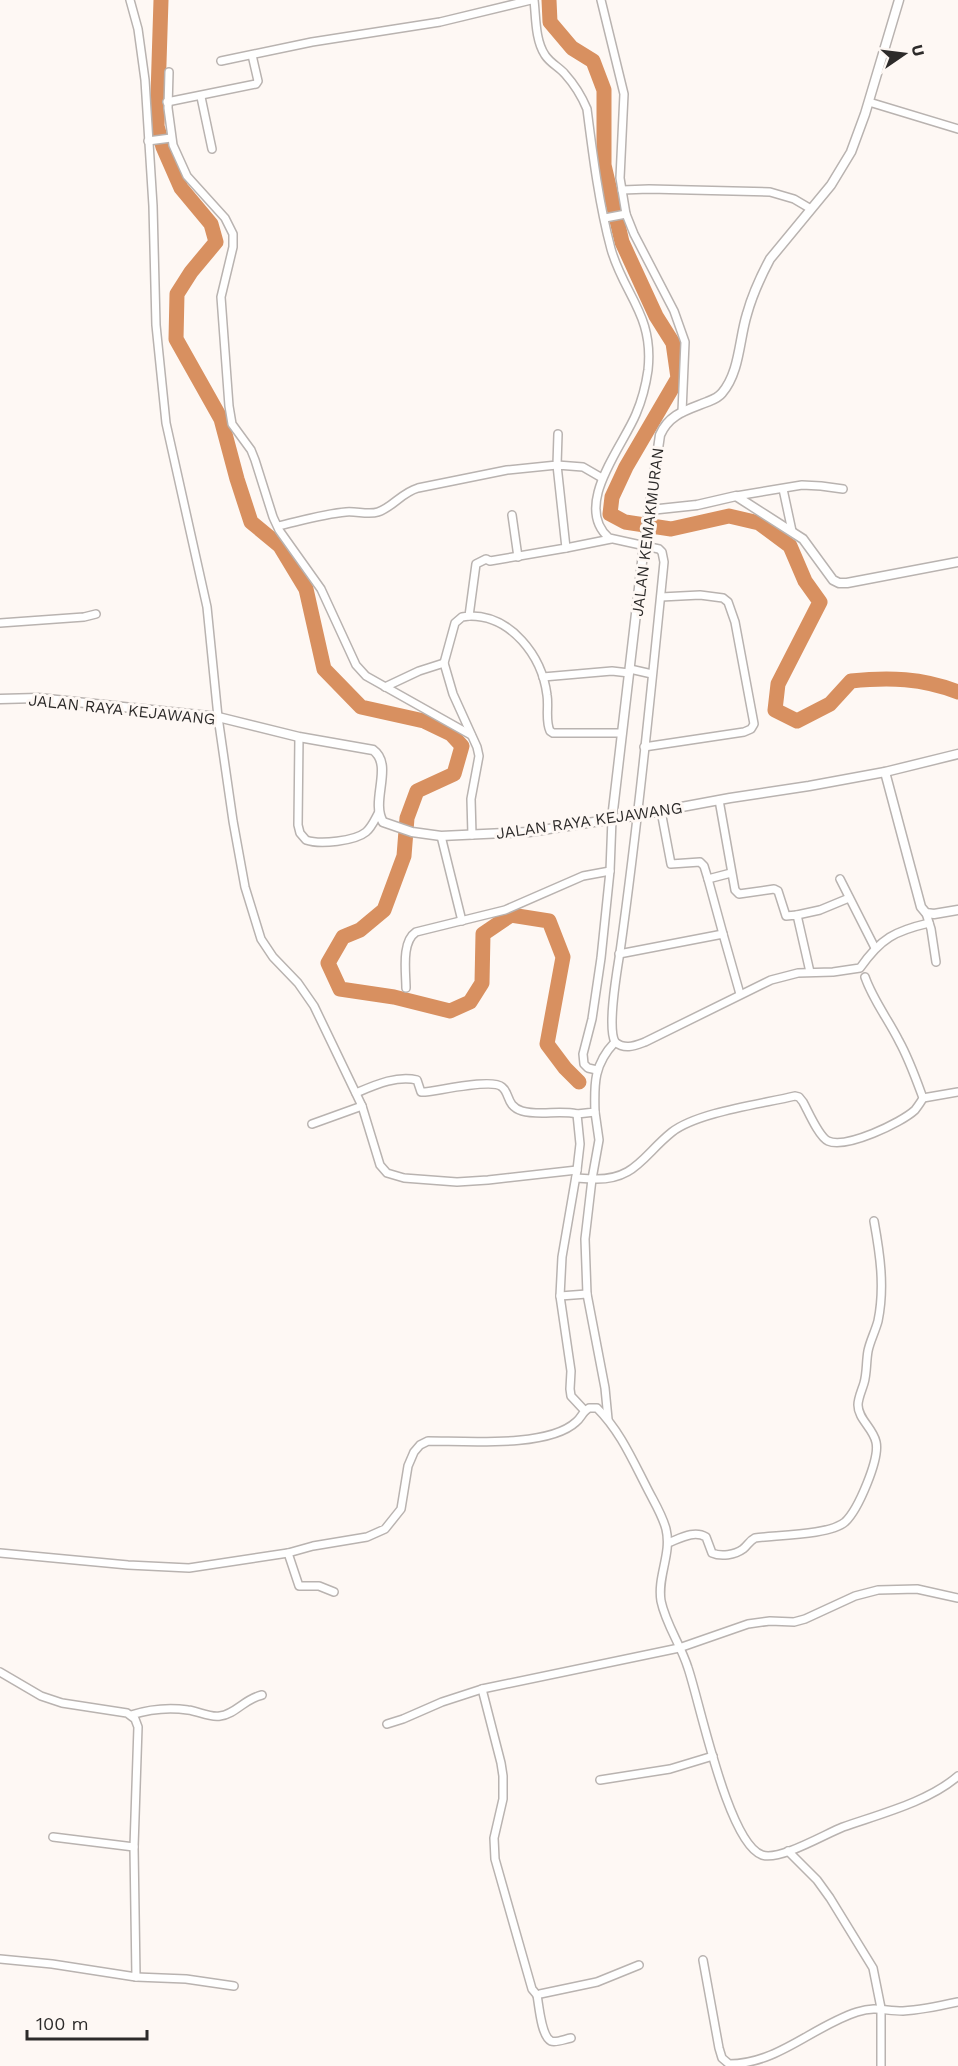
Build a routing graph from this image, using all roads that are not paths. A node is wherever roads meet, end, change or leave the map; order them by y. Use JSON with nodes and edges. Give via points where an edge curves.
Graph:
{"nodes":[{"id":1,"x":130,"y":0,"type":"edge"},
{"id":2,"x":532,"y":0,"type":"edge"},
{"id":3,"x":601,"y":0,"type":"edge"},
{"id":4,"x":899,"y":0,"type":"edge"},
{"id":5,"x":252,"y":55,"type":"junction"},
{"id":6,"x":221,"y":61,"type":"dead end"},
{"id":7,"x":169,"y":72,"type":"dead end"},
{"id":8,"x":201,"y":97,"type":"junction"},
{"id":9,"x":167,"y":102,"type":"junction"},
{"id":10,"x":869,"y":102,"type":"junction"},
{"id":11,"x":958,"y":129,"type":"edge"},
{"id":12,"x":169,"y":138,"type":"junction"},
{"id":13,"x":151,"y":141,"type":"junction"},
{"id":14,"x":212,"y":149,"type":"dead end"},
{"id":15,"x":622,"y":190,"type":"junction"},
{"id":16,"x":811,"y":209,"type":"junction"},
{"id":17,"x":623,"y":215,"type":"junction"},
{"id":18,"x":608,"y":218,"type":"junction"},
{"id":19,"x":682,"y":412,"type":"junction"},
{"id":20,"x":558,"y":434,"type":"dead end"},
{"id":21,"x":557,"y":465,"type":"junction"},
{"id":22,"x":602,"y":478,"type":"junction"},
{"id":23,"x":783,"y":489,"type":"junction"},
{"id":24,"x":843,"y":489,"type":"dead end"},
{"id":25,"x":736,"y":496,"type":"junction"},
{"id":26,"x":650,"y":510,"type":"junction"},
{"id":27,"x":512,"y":515,"type":"dead end"},
{"id":28,"x":278,"y":526,"type":"junction"},
{"id":29,"x":792,"y":531,"type":"junction"},
{"id":30,"x":612,"y":538,"type":"junction"},
{"id":31,"x":644,"y":545,"type":"junction"},
{"id":32,"x":566,"y":548,"type":"junction"},
{"id":33,"x":518,"y":557,"type":"junction"},
{"id":34,"x":958,"y":562,"type":"edge"},
{"id":35,"x":661,"y":597,"type":"junction"},
{"id":36,"x":96,"y":614,"type":"dead end"},
{"id":37,"x":469,"y":616,"type":"junction"},
{"id":38,"x":0,"y":623,"type":"edge"},
{"id":39,"x":444,"y":663,"type":"junction"},
{"id":40,"x":630,"y":671,"type":"junction"},
{"id":41,"x":651,"y":673,"type":"junction"},
{"id":42,"x":543,"y":677,"type":"junction"},
{"id":43,"x":386,"y":687,"type":"junction"},
{"id":44,"x":0,"y":699,"type":"edge"},
{"id":45,"x":218,"y":717,"type":"junction"},
{"id":46,"x":622,"y":733,"type":"junction"},
{"id":47,"x":471,"y":735,"type":"junction"},
{"id":48,"x":299,"y":737,"type":"junction"},
{"id":49,"x":644,"y":747,"type":"junction"},
{"id":50,"x":958,"y":754,"type":"edge"},
{"id":51,"x":885,"y":772,"type":"junction"},
{"id":52,"x":719,"y":800,"type":"junction"},
{"id":53,"x":661,"y":811,"type":"junction"},
{"id":54,"x":379,"y":812,"type":"junction"},
{"id":55,"x":636,"y":816,"type":"junction"},
{"id":56,"x":613,"y":819,"type":"junction"},
{"id":57,"x":472,"y":835,"type":"junction"},
{"id":58,"x":441,"y":836,"type":"junction"},
{"id":59,"x":610,"y":871,"type":"junction"},
{"id":60,"x":731,"y":873,"type":"junction"},
{"id":61,"x":708,"y":879,"type":"junction"},
{"id":62,"x":840,"y":879,"type":"dead end"},
{"id":63,"x":849,"y":898,"type":"junction"},
{"id":64,"x":958,"y":910,"type":"edge"},
{"id":65,"x":926,"y":913,"type":"junction"},
{"id":66,"x":797,"y":915,"type":"junction"},
{"id":67,"x":462,"y":921,"type":"junction"},
{"id":68,"x":930,"y":923,"type":"junction"},
{"id":69,"x":723,"y":934,"type":"junction"},
{"id":70,"x":875,"y":948,"type":"junction"},
{"id":71,"x":619,"y":954,"type":"junction"},
{"id":72,"x":936,"y":962,"type":"dead end"},
{"id":73,"x":810,"y":972,"type":"junction"},
{"id":74,"x":865,"y":978,"type":"dead end"},
{"id":75,"x":406,"y":988,"type":"dead end"},
{"id":76,"x":740,"y":994,"type":"junction"},
{"id":77,"x":615,"y":1042,"type":"junction"},
{"id":78,"x":596,"y":1071,"type":"junction"},
{"id":79,"x":958,"y":1092,"type":"edge"},
{"id":80,"x":356,"y":1093,"type":"junction"},
{"id":81,"x":923,"y":1098,"type":"junction"},
{"id":82,"x":360,"y":1107,"type":"junction"},
{"id":83,"x":594,"y":1112,"type":"junction"},
{"id":84,"x":577,"y":1114,"type":"junction"},
{"id":85,"x":312,"y":1124,"type":"dead end"},
{"id":86,"x":578,"y":1175,"type":"junction"},
{"id":87,"x":591,"y":1179,"type":"junction"},
{"id":88,"x":874,"y":1221,"type":"dead end"},
{"id":89,"x":584,"y":1294,"type":"junction"},
{"id":90,"x":563,"y":1296,"type":"junction"},
{"id":91,"x":583,"y":1408,"type":"junction"},
{"id":92,"x":608,"y":1419,"type":"junction"},
{"id":93,"x":668,"y":1543,"type":"junction"},
{"id":94,"x":0,"y":1553,"type":"edge"},
{"id":95,"x":288,"y":1553,"type":"junction"},
{"id":96,"x":334,"y":1592,"type":"dead end"},
{"id":97,"x":958,"y":1598,"type":"edge"},
{"id":98,"x":679,"y":1648,"type":"junction"},
{"id":99,"x":0,"y":1672,"type":"edge"},
{"id":100,"x":482,"y":1689,"type":"junction"},
{"id":101,"x":262,"y":1695,"type":"dead end"},
{"id":102,"x":131,"y":1715,"type":"junction"},
{"id":103,"x":387,"y":1724,"type":"dead end"},
{"id":104,"x":713,"y":1756,"type":"junction"},
{"id":105,"x":958,"y":1776,"type":"edge"},
{"id":106,"x":600,"y":1780,"type":"dead end"},
{"id":107,"x":53,"y":1837,"type":"dead end"},
{"id":108,"x":134,"y":1847,"type":"junction"},
{"id":109,"x":788,"y":1851,"type":"junction"},
{"id":110,"x":0,"y":1959,"type":"edge"},
{"id":111,"x":703,"y":1960,"type":"dead end"},
{"id":112,"x":639,"y":1965,"type":"dead end"},
{"id":113,"x":136,"y":1977,"type":"junction"},
{"id":114,"x":234,"y":1986,"type":"dead end"},
{"id":115,"x":537,"y":1995,"type":"junction"},
{"id":116,"x":958,"y":2002,"type":"edge"},
{"id":117,"x":881,"y":2008,"type":"junction"},
{"id":118,"x":571,"y":2038,"type":"dead end"},
{"id":119,"x":881,"y":2066,"type":"edge"}],
"edges":[{"from":1,"to":13,"type":"street","via":[[138,29]]},
{"from":2,"to":5,"type":"street","via":[[440,22]]},
{"from":2,"to":18,"type":"street","via":[[544,54],[564,73],[587,109]]},
{"from":3,"to":15,"type":"street","via":[[624,94]]},
{"from":4,"to":10,"type":"street","name":"JALAN KEMAKMURAN"},
{"from":5,"to":6,"type":"street"},
{"from":5,"to":8,"type":"street","via":[[258,83]]},
{"from":7,"to":9,"type":"street"},
{"from":8,"to":9,"type":"street"},
{"from":8,"to":14,"type":"street"},
{"from":9,"to":12,"type":"street"},
{"from":10,"to":11,"type":"street"},
{"from":10,"to":16,"type":"street","name":"JALAN KEMAKMURAN","via":[[851,152]]},
{"from":12,"to":13,"type":"street"},
{"from":12,"to":28,"type":"street","via":[[188,176],[231,227],[233,247],[221,297],[229,406],[232,424],[251,450]]},
{"from":13,"to":45,"type":"street","via":[[156,326],[166,423],[207,607]]},
{"from":15,"to":16,"type":"street","via":[[770,192]]},
{"from":15,"to":17,"type":"street"},
{"from":16,"to":19,"type":"street","name":"JALAN KEMAKMURAN","via":[[764,270],[725,389],[720,396]]},
{"from":17,"to":18,"type":"street"},
{"from":17,"to":19,"type":"street","via":[[684,335]]},
{"from":18,"to":22,"type":"street","via":[[611,248],[640,310],[649,358],[636,415]]},
{"from":19,"to":26,"type":"street","name":"JALAN KEMAKMURAN","via":[[674,415],[660,435]]},
{"from":20,"to":21,"type":"street"},
{"from":21,"to":22,"type":"street","via":[[583,467]]},
{"from":21,"to":28,"type":"street","via":[[418,488],[375,512],[335,513]]},
{"from":21,"to":32,"type":"street"},
{"from":22,"to":30,"type":"street","via":[[596,511],[604,533]]},
{"from":23,"to":24,"type":"street","via":[[802,485]]},
{"from":23,"to":25,"type":"street"},
{"from":23,"to":29,"type":"street"},
{"from":25,"to":26,"type":"street"},
{"from":25,"to":29,"type":"street"},
{"from":26,"to":31,"type":"street","name":"JALAN KEMAKMURAN"},
{"from":27,"to":33,"type":"street"},
{"from":28,"to":43,"type":"street","via":[[321,589],[356,665]]},
{"from":29,"to":34,"type":"street","via":[[839,583]]},
{"from":30,"to":31,"type":"street"},
{"from":30,"to":32,"type":"street"},
{"from":31,"to":35,"type":"street","via":[[662,552]]},
{"from":31,"to":40,"type":"street","name":"JALAN KEMAKMURAN"},
{"from":32,"to":33,"type":"street"},
{"from":33,"to":37,"type":"street","via":[[486,559],[476,564]]},
{"from":35,"to":41,"type":"street"},
{"from":35,"to":49,"type":"street","via":[[700,594],[728,602],[754,724],[744,732]]},
{"from":36,"to":38,"type":"street"},
{"from":37,"to":39,"type":"street","via":[[455,623]]},
{"from":37,"to":42,"type":"street","via":[[495,620],[521,639],[536,656]]},
{"from":39,"to":43,"type":"street"},
{"from":39,"to":47,"type":"street"},
{"from":40,"to":41,"type":"street"},
{"from":40,"to":42,"type":"street"},
{"from":40,"to":46,"type":"street","name":"JALAN KEMAKMURAN"},
{"from":41,"to":49,"type":"street"},
{"from":42,"to":46,"type":"street","via":[[550,731]]},
{"from":43,"to":47,"type":"street"},
{"from":44,"to":45,"type":"street","name":"JALAN RAYA KEJAWANG","via":[[38,698]]},
{"from":45,"to":48,"type":"street","name":"JALAN RAYA KEJAWANG"},
{"from":45,"to":80,"type":"street","via":[[245,887],[261,939],[314,1006]]},
{"from":46,"to":56,"type":"street","name":"JALAN KEMAKMURAN"},
{"from":47,"to":57,"type":"street","via":[[478,756],[471,799]]},
{"from":48,"to":54,"type":"street","name":"JALAN RAYA KEJAWANG","via":[[378,754],[382,767]]},
{"from":48,"to":54,"type":"street","via":[[298,825],[306,840],[323,842],[355,837],[366,832]]},
{"from":49,"to":55,"type":"street"},
{"from":50,"to":51,"type":"street","name":"JALAN RAYA KEJAWANG"},
{"from":51,"to":52,"type":"street","name":"JALAN RAYA KEJAWANG"},
{"from":51,"to":65,"type":"street","via":[[918,901]]},
{"from":52,"to":53,"type":"street","name":"JALAN RAYA KEJAWANG"},
{"from":52,"to":60,"type":"street"},
{"from":53,"to":55,"type":"street","name":"JALAN RAYA KEJAWANG"},
{"from":53,"to":61,"type":"street","via":[[671,864],[700,862]]},
{"from":54,"to":58,"type":"street","name":"JALAN RAYA KEJAWANG","via":[[383,822]]},
{"from":55,"to":56,"type":"street","name":"JALAN RAYA KEJAWANG"},
{"from":55,"to":71,"type":"street"},
{"from":56,"to":57,"type":"street","name":"JALAN RAYA KEJAWANG","via":[[529,832]]},
{"from":56,"to":59,"type":"street"},
{"from":57,"to":58,"type":"street","name":"JALAN RAYA KEJAWANG"},
{"from":58,"to":67,"type":"street"},
{"from":59,"to":67,"type":"street","via":[[583,876],[505,910]]},
{"from":59,"to":78,"type":"street","via":[[592,1019],[583,1054],[584,1064]]},
{"from":60,"to":61,"type":"street"},
{"from":60,"to":66,"type":"street","via":[[737,893],[776,889],[786,916]]},
{"from":61,"to":69,"type":"street"},
{"from":62,"to":63,"type":"street"},
{"from":63,"to":66,"type":"street"},
{"from":63,"to":70,"type":"street"},
{"from":64,"to":65,"type":"street"},
{"from":65,"to":68,"type":"street"},
{"from":66,"to":73,"type":"street"},
{"from":67,"to":75,"type":"street","via":[[411,935]]},
{"from":68,"to":70,"type":"street","via":[[896,933]]},
{"from":68,"to":72,"type":"street"},
{"from":69,"to":71,"type":"street"},
{"from":69,"to":76,"type":"street"},
{"from":70,"to":73,"type":"street","via":[[860,968]]},
{"from":71,"to":77,"type":"street","via":[[612,1032]]},
{"from":73,"to":76,"type":"street","via":[[783,976]]},
{"from":74,"to":81,"type":"street","via":[[900,1042]]},
{"from":76,"to":77,"type":"street","via":[[645,1042],[629,1048]]},
{"from":77,"to":78,"type":"street"},
{"from":78,"to":83,"type":"street"},
{"from":79,"to":81,"type":"street"},
{"from":80,"to":82,"type":"street"},
{"from":80,"to":84,"type":"street","via":[[391,1080],[417,1080],[422,1092],[498,1085],[522,1111]]},
{"from":81,"to":87,"type":"street","via":[[914,1111],[897,1122],[838,1143],[826,1141],[797,1096],[698,1119],[671,1133],[636,1167],[614,1179]]},
{"from":82,"to":85,"type":"street"},
{"from":82,"to":86,"type":"street","via":[[380,1165],[387,1173],[457,1182]]},
{"from":83,"to":84,"type":"street"},
{"from":83,"to":87,"type":"street","via":[[599,1140]]},
{"from":84,"to":86,"type":"street"},
{"from":86,"to":87,"type":"street"},
{"from":86,"to":90,"type":"street","via":[[562,1257]]},
{"from":87,"to":89,"type":"street"},
{"from":88,"to":93,"type":"street","via":[[880,1253],[881,1300],[858,1406],[877,1443],[858,1503],[848,1518],[835,1527],[755,1538],[742,1550],[721,1556],[712,1553],[706,1537],[698,1533]]},
{"from":89,"to":90,"type":"street"},
{"from":89,"to":92,"type":"street"},
{"from":90,"to":91,"type":"street","via":[[571,1396]]},
{"from":91,"to":92,"type":"street","via":[[597,1408]]},
{"from":91,"to":95,"type":"street","via":[[576,1423],[540,1438],[428,1441],[414,1452],[401,1509],[385,1529],[367,1537]]},
{"from":92,"to":93,"type":"street","via":[[661,1514]]},
{"from":93,"to":98,"type":"street","via":[[661,1601]]},
{"from":94,"to":95,"type":"street","via":[[161,1568],[189,1568]]},
{"from":95,"to":96,"type":"street","via":[[299,1586],[319,1586]]},
{"from":97,"to":98,"type":"street","via":[[917,1589],[878,1590],[805,1619],[748,1624]]},
{"from":98,"to":100,"type":"street"},
{"from":98,"to":104,"type":"street","via":[[688,1666]]},
{"from":99,"to":102,"type":"street","via":[[41,1696],[62,1703]]},
{"from":100,"to":103,"type":"street"},
{"from":100,"to":115,"type":"street","via":[[502,1776],[495,1859],[532,1989]]},
{"from":101,"to":102,"type":"street","via":[[251,1697],[236,1710],[217,1717],[159,1709]]},
{"from":102,"to":108,"type":"street","via":[[138,1727]]},
{"from":104,"to":106,"type":"street","via":[[670,1769]]},
{"from":104,"to":109,"type":"street","via":[[743,1836],[763,1855]]},
{"from":105,"to":109,"type":"street","via":[[920,1798]]},
{"from":107,"to":108,"type":"street"},
{"from":108,"to":113,"type":"street"},
{"from":109,"to":117,"type":"street","via":[[817,1880],[867,1957]]},
{"from":110,"to":113,"type":"street"},
{"from":111,"to":117,"type":"street","via":[[719,2048],[729,2064],[781,2052],[839,2019],[869,2008]]},
{"from":112,"to":115,"type":"street","via":[[597,1982]]},
{"from":113,"to":114,"type":"street"},
{"from":115,"to":118,"type":"street","via":[[548,2038],[556,2042]]},
{"from":116,"to":117,"type":"street","via":[[899,2011]]},
{"from":117,"to":119,"type":"street"}]}
